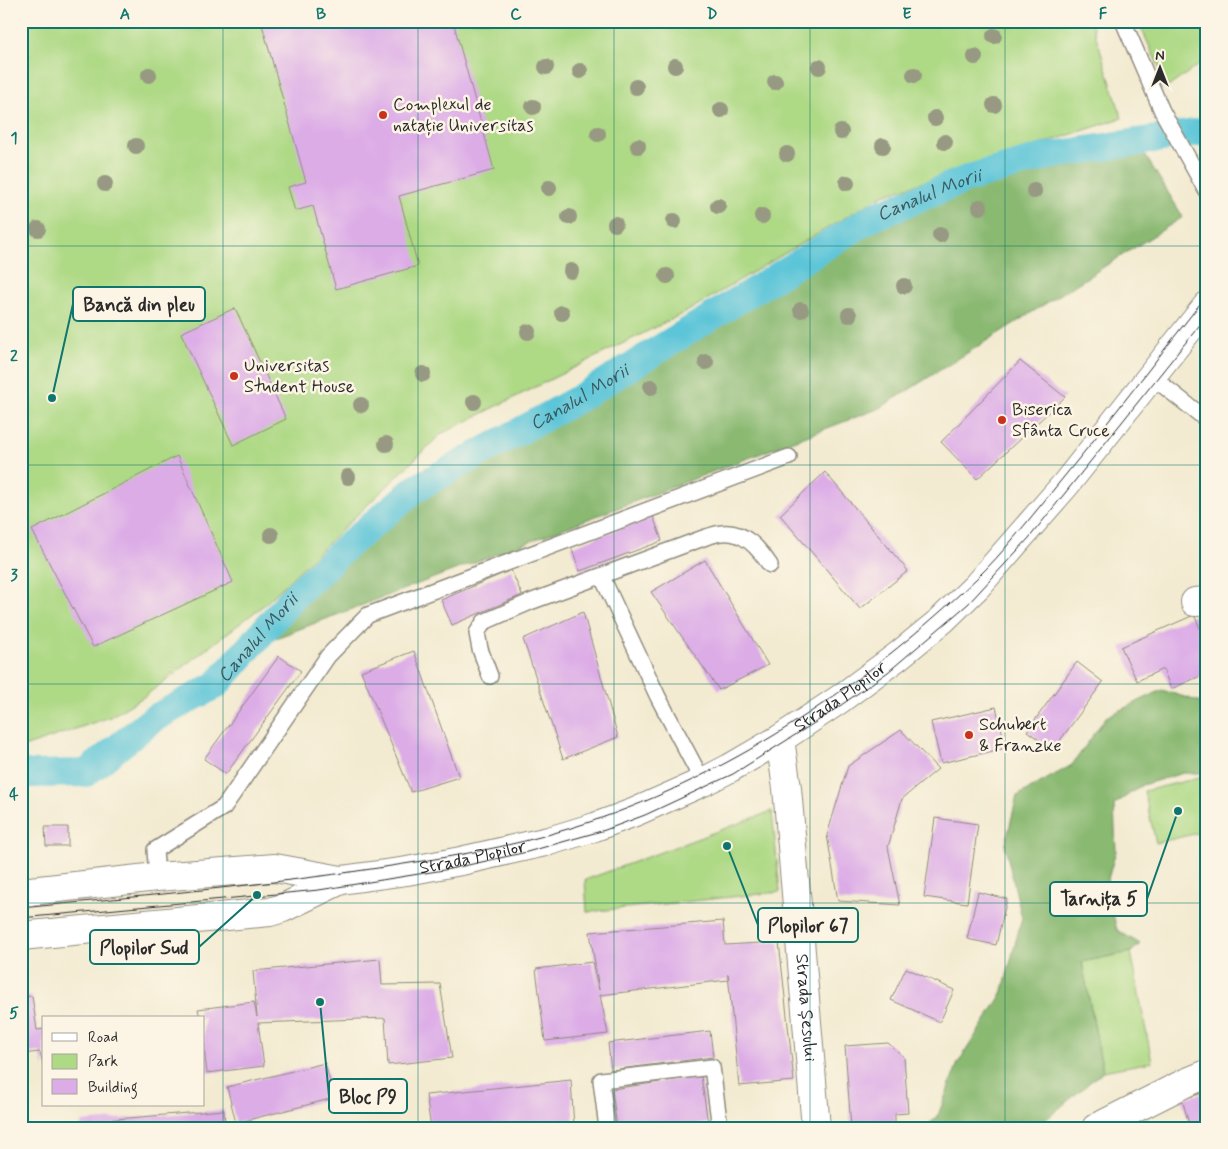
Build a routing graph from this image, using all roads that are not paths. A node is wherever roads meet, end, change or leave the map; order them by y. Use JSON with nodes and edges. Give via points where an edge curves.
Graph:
{"nodes":[{"id":1,"x":1123,"y":21,"type":"edge"},
{"id":2,"x":1207,"y":192,"type":"edge"},
{"id":3,"x":1207,"y":306,"type":"edge"},
{"id":4,"x":1151,"y":376,"type":"junction"},
{"id":5,"x":1207,"y":420,"type":"edge"},
{"id":6,"x":789,"y":457,"type":"dead end"},
{"id":7,"x":770,"y":566,"type":"dead end"},
{"id":8,"x":602,"y":576,"type":"junction"},
{"id":9,"x":490,"y":676,"type":"dead end"},
{"id":10,"x":780,"y":739,"type":"junction"},
{"id":11,"x":703,"y":782,"type":"junction"},
{"id":12,"x":157,"y":878,"type":"junction"},
{"id":13,"x":341,"y":880,"type":"junction"},
{"id":14,"x":21,"y":892,"type":"edge"},
{"id":15,"x":21,"y":936,"type":"edge"},
{"id":16,"x":1207,"y":1074,"type":"edge"},
{"id":17,"x":607,"y":1128,"type":"edge"},
{"id":18,"x":720,"y":1128,"type":"edge"},
{"id":19,"x":816,"y":1128,"type":"edge"},
{"id":20,"x":1096,"y":1128,"type":"edge"}],
"edges":[{"from":1,"to":2,"type":"lane","via":[[1162,111]]},
{"from":3,"to":4,"type":"main road","name":"Strada Plopilor"},
{"from":4,"to":5,"type":"lane"},
{"from":4,"to":10,"type":"main road","name":"Strada Plopilor","via":[[1066,484],[977,586],[898,656],[840,700]]},
{"from":6,"to":12,"type":"lane","via":[[368,615],[328,656],[224,807],[155,850]]},
{"from":7,"to":8,"type":"lane","via":[[746,537],[724,532]]},
{"from":8,"to":9,"type":"lane","via":[[484,622],[477,633]]},
{"from":8,"to":11,"type":"lane","via":[[658,697]]},
{"from":10,"to":11,"type":"main road","name":"Strada Plopilor"},
{"from":10,"to":19,"type":"main road","name":"Strada Șesului","via":[[788,788]]},
{"from":11,"to":13,"type":"main road","name":"Strada Plopilor","via":[[635,812],[549,841],[461,861]]},
{"from":12,"to":13,"type":"main road","name":"Strada Plopilor","via":[[274,868]]},
{"from":12,"to":14,"type":"main road","name":"Strada Plopilor"},
{"from":13,"to":15,"type":"main road","name":"Strada Plopilor","via":[[270,912]]},
{"from":16,"to":20,"type":"main road"},
{"from":17,"to":18,"type":"lane","via":[[601,1080],[712,1067]]}]}
